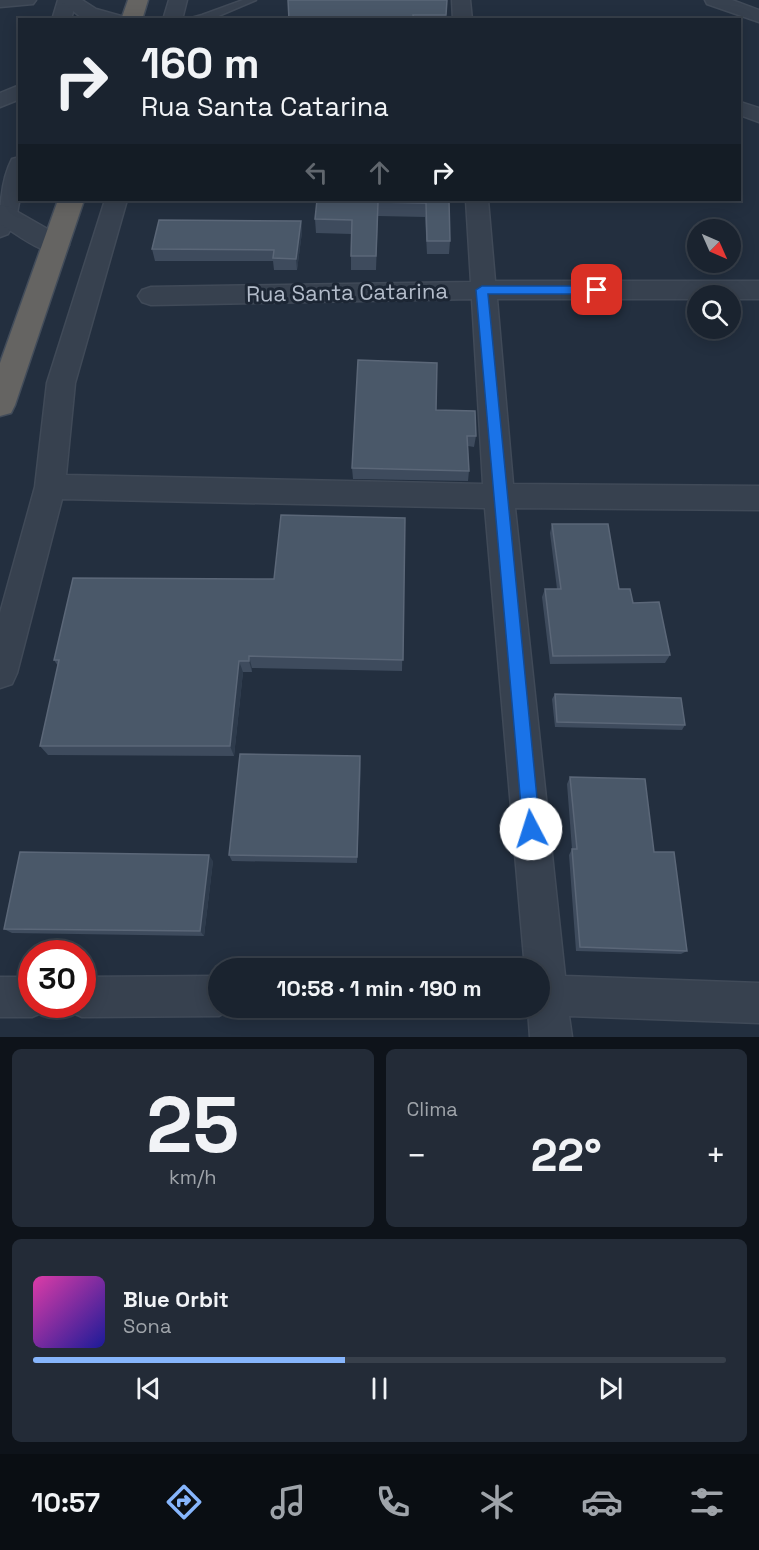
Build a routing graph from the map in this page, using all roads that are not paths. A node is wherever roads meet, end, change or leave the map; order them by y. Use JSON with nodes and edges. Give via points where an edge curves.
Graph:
{"nodes":[{"id":1,"x":26,"y":0,"type":"edge"},
{"id":2,"x":68,"y":0,"type":"edge"},
{"id":3,"x":138,"y":0,"type":"edge"},
{"id":4,"x":178,"y":0,"type":"edge"},
{"id":5,"x":251,"y":0,"type":"edge"},
{"id":6,"x":461,"y":0,"type":"edge"},
{"id":7,"x":714,"y":0,"type":"edge"},
{"id":8,"x":0,"y":1,"type":"edge"},
{"id":9,"x":759,"y":16,"type":"edge"},
{"id":10,"x":62,"y":18,"type":"edge"},
{"id":11,"x":106,"y":18,"type":"edge"},
{"id":12,"x":132,"y":18,"type":"edge"},
{"id":13,"x":173,"y":18,"type":"edge"},
{"id":14,"x":204,"y":18,"type":"edge"},
{"id":15,"x":463,"y":18,"type":"edge"},
{"id":16,"x":18,"y":92,"type":"edge"},
{"id":17,"x":0,"y":101,"type":"edge"},
{"id":18,"x":741,"y":108,"type":"edge"},
{"id":19,"x":759,"y":116,"type":"edge"},
{"id":20,"x":18,"y":170,"type":"edge"},
{"id":21,"x":71,"y":201,"type":"edge"},
{"id":22,"x":116,"y":201,"type":"edge"},
{"id":23,"x":477,"y":201,"type":"edge"},
{"id":24,"x":2,"y":220,"type":"edge"},
{"id":25,"x":56,"y":245,"type":"junction"},
{"id":26,"x":482,"y":290,"type":"junction"},
{"id":27,"x":759,"y":290,"type":"edge"},
{"id":28,"x":151,"y":296,"type":"dead end"},
{"id":29,"x":0,"y":405,"type":"edge"},
{"id":30,"x":50,"y":487,"type":"junction"},
{"id":31,"x":499,"y":496,"type":"junction"},
{"id":32,"x":759,"y":498,"type":"edge"},
{"id":33,"x":0,"y":673,"type":"edge"},
{"id":34,"x":541,"y":958,"type":"edge"},
{"id":35,"x":550,"y":995,"type":"edge"},
{"id":36,"x":208,"y":996,"type":"edge"},
{"id":37,"x":0,"y":997,"type":"edge"},
{"id":38,"x":18,"y":997,"type":"edge"},
{"id":39,"x":96,"y":997,"type":"edge"},
{"id":40,"x":759,"y":1003,"type":"edge"},
{"id":41,"x":548,"y":1018,"type":"edge"},
{"id":42,"x":551,"y":1037,"type":"edge"}],
"edges":[{"from":1,"to":8,"type":"street"},
{"from":2,"to":10,"type":"street"},
{"from":2,"to":11,"type":"street","via":[[89,14]]},
{"from":3,"to":12,"type":"highway"},
{"from":4,"to":13,"type":"street"},
{"from":5,"to":14,"type":"lane"},
{"from":6,"to":15,"type":"street"},
{"from":7,"to":9,"type":"street"},
{"from":16,"to":17,"type":"street"},
{"from":18,"to":19,"type":"street"},
{"from":20,"to":24,"type":"street"},
{"from":21,"to":25,"type":"highway"},
{"from":22,"to":30,"type":"street","via":[[61,383]]},
{"from":23,"to":26,"type":"street"},
{"from":24,"to":25,"type":"street"},
{"from":25,"to":29,"type":"highway"},
{"from":26,"to":27,"type":"street","name":"Rua Santa Catarina"},
{"from":26,"to":28,"type":"street","name":"Rua Santa Catarina"},
{"from":26,"to":31,"type":"street"},
{"from":30,"to":31,"type":"street"},
{"from":30,"to":33,"type":"street"},
{"from":31,"to":32,"type":"street"},
{"from":31,"to":34,"type":"street"},
{"from":35,"to":40,"type":"street"},
{"from":36,"to":39,"type":"street"},
{"from":37,"to":38,"type":"street"},
{"from":41,"to":42,"type":"street"}]}
